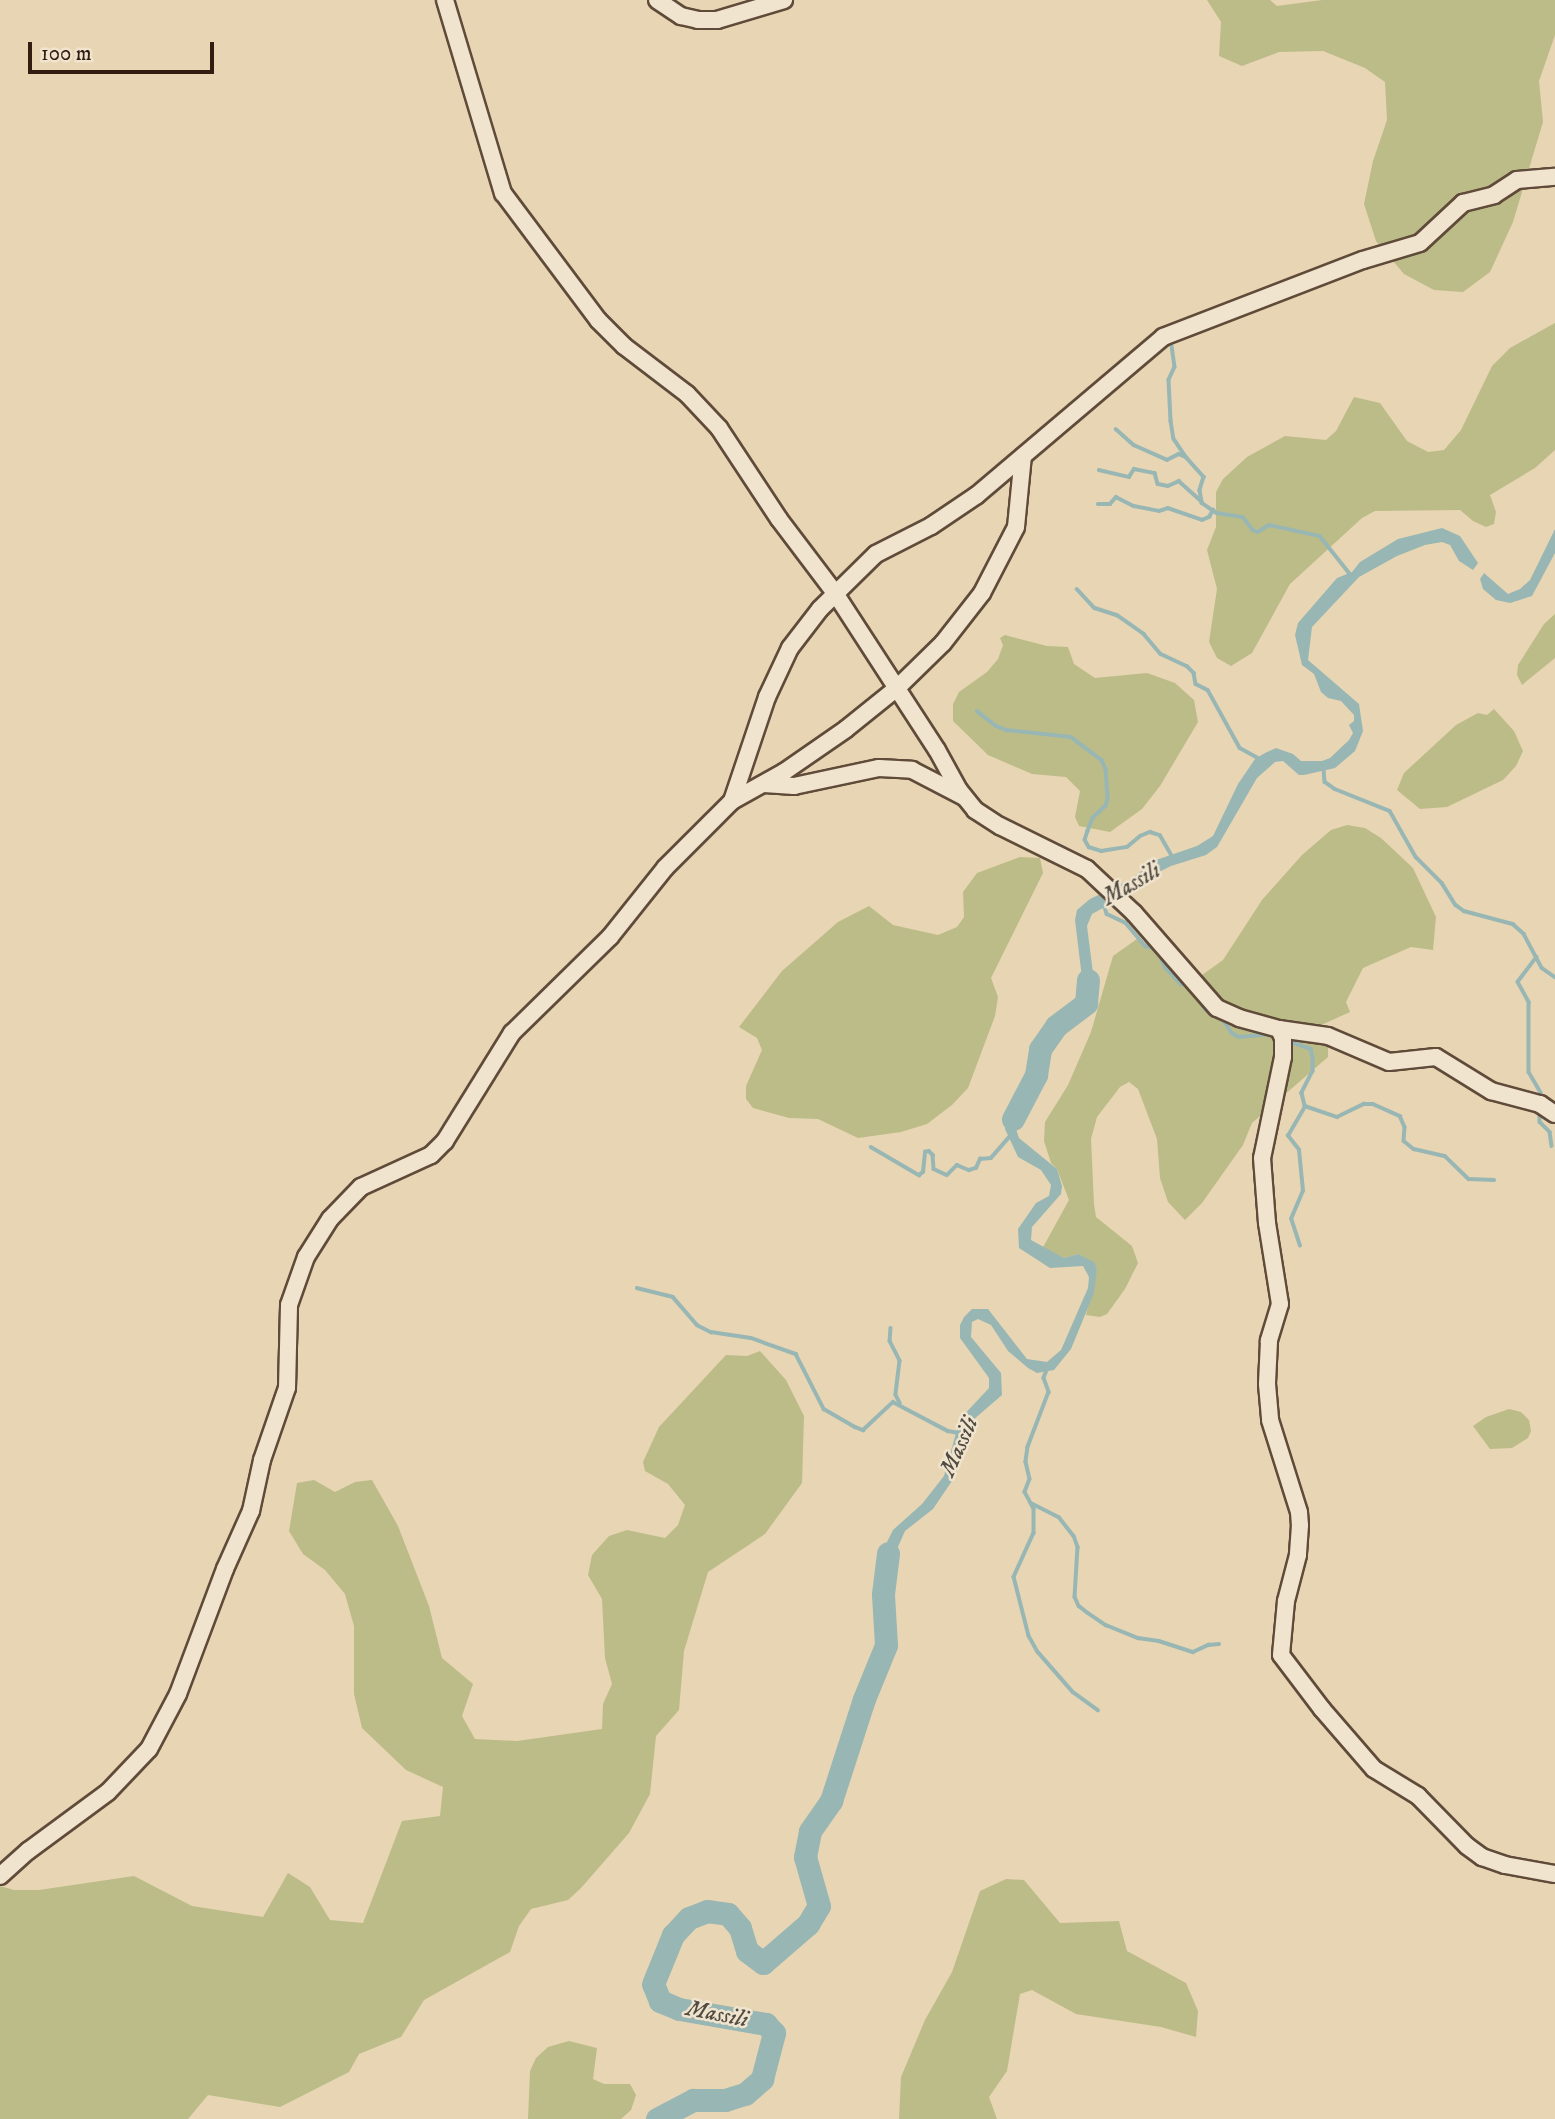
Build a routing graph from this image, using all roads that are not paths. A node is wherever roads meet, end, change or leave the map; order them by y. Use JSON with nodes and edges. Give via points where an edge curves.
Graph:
{"nodes":[{"id":1,"x":445,"y":0,"type":"edge"},
{"id":2,"x":657,"y":0,"type":"edge"},
{"id":3,"x":784,"y":0,"type":"edge"},
{"id":4,"x":1555,"y":177,"type":"edge"},
{"id":5,"x":1023,"y":456,"type":"junction"},
{"id":6,"x":835,"y":593,"type":"junction"},
{"id":7,"x":897,"y":688,"type":"junction"},
{"id":8,"x":763,"y":783,"type":"junction"},
{"id":9,"x":966,"y":798,"type":"junction"},
{"id":10,"x":732,"y":801,"type":"junction"},
{"id":11,"x":1279,"y":1029,"type":"junction"},
{"id":12,"x":1555,"y":1114,"type":"edge"},
{"id":13,"x":1555,"y":1874,"type":"edge"},
{"id":14,"x":0,"y":1876,"type":"edge"}],
"edges":[{"from":1,"to":6,"type":"street","via":[[503,193],[598,320],[687,394],[719,428]]},
{"from":2,"to":3,"type":"street","via":[[681,16],[698,20],[717,20]]},
{"from":4,"to":5,"type":"street","via":[[1517,180],[1494,195],[1463,203],[1420,243],[1363,260],[1163,337]]},
{"from":5,"to":6,"type":"street","via":[[931,526],[876,554]]},
{"from":5,"to":7,"type":"street","via":[[1016,527],[982,593],[943,643]]},
{"from":6,"to":7,"type":"street"},
{"from":6,"to":10,"type":"street","via":[[790,648],[767,697]]},
{"from":7,"to":8,"type":"street","via":[[846,729]]},
{"from":7,"to":9,"type":"street"},
{"from":8,"to":9,"type":"street","via":[[794,786],[879,768],[912,770]]},
{"from":8,"to":10,"type":"street"},
{"from":9,"to":11,"type":"street","via":[[975,810],[1000,826],[1087,869],[1153,934],[1217,1008]]},
{"from":10,"to":14,"type":"street","via":[[665,869],[610,937],[512,1033],[445,1141],[431,1154],[361,1187],[330,1219],[306,1257],[289,1305],[288,1388],[262,1461],[251,1511],[178,1694],[149,1749],[108,1792]]},
{"from":11,"to":12,"type":"street","via":[[1328,1036],[1389,1062],[1436,1057],[1491,1091],[1540,1104]]},
{"from":11,"to":13,"type":"street","via":[[1283,1057],[1262,1158],[1280,1304],[1269,1341],[1267,1384],[1270,1420],[1300,1512],[1298,1555],[1286,1601],[1281,1655],[1374,1769],[1418,1796],[1467,1846],[1505,1865]]}]}
